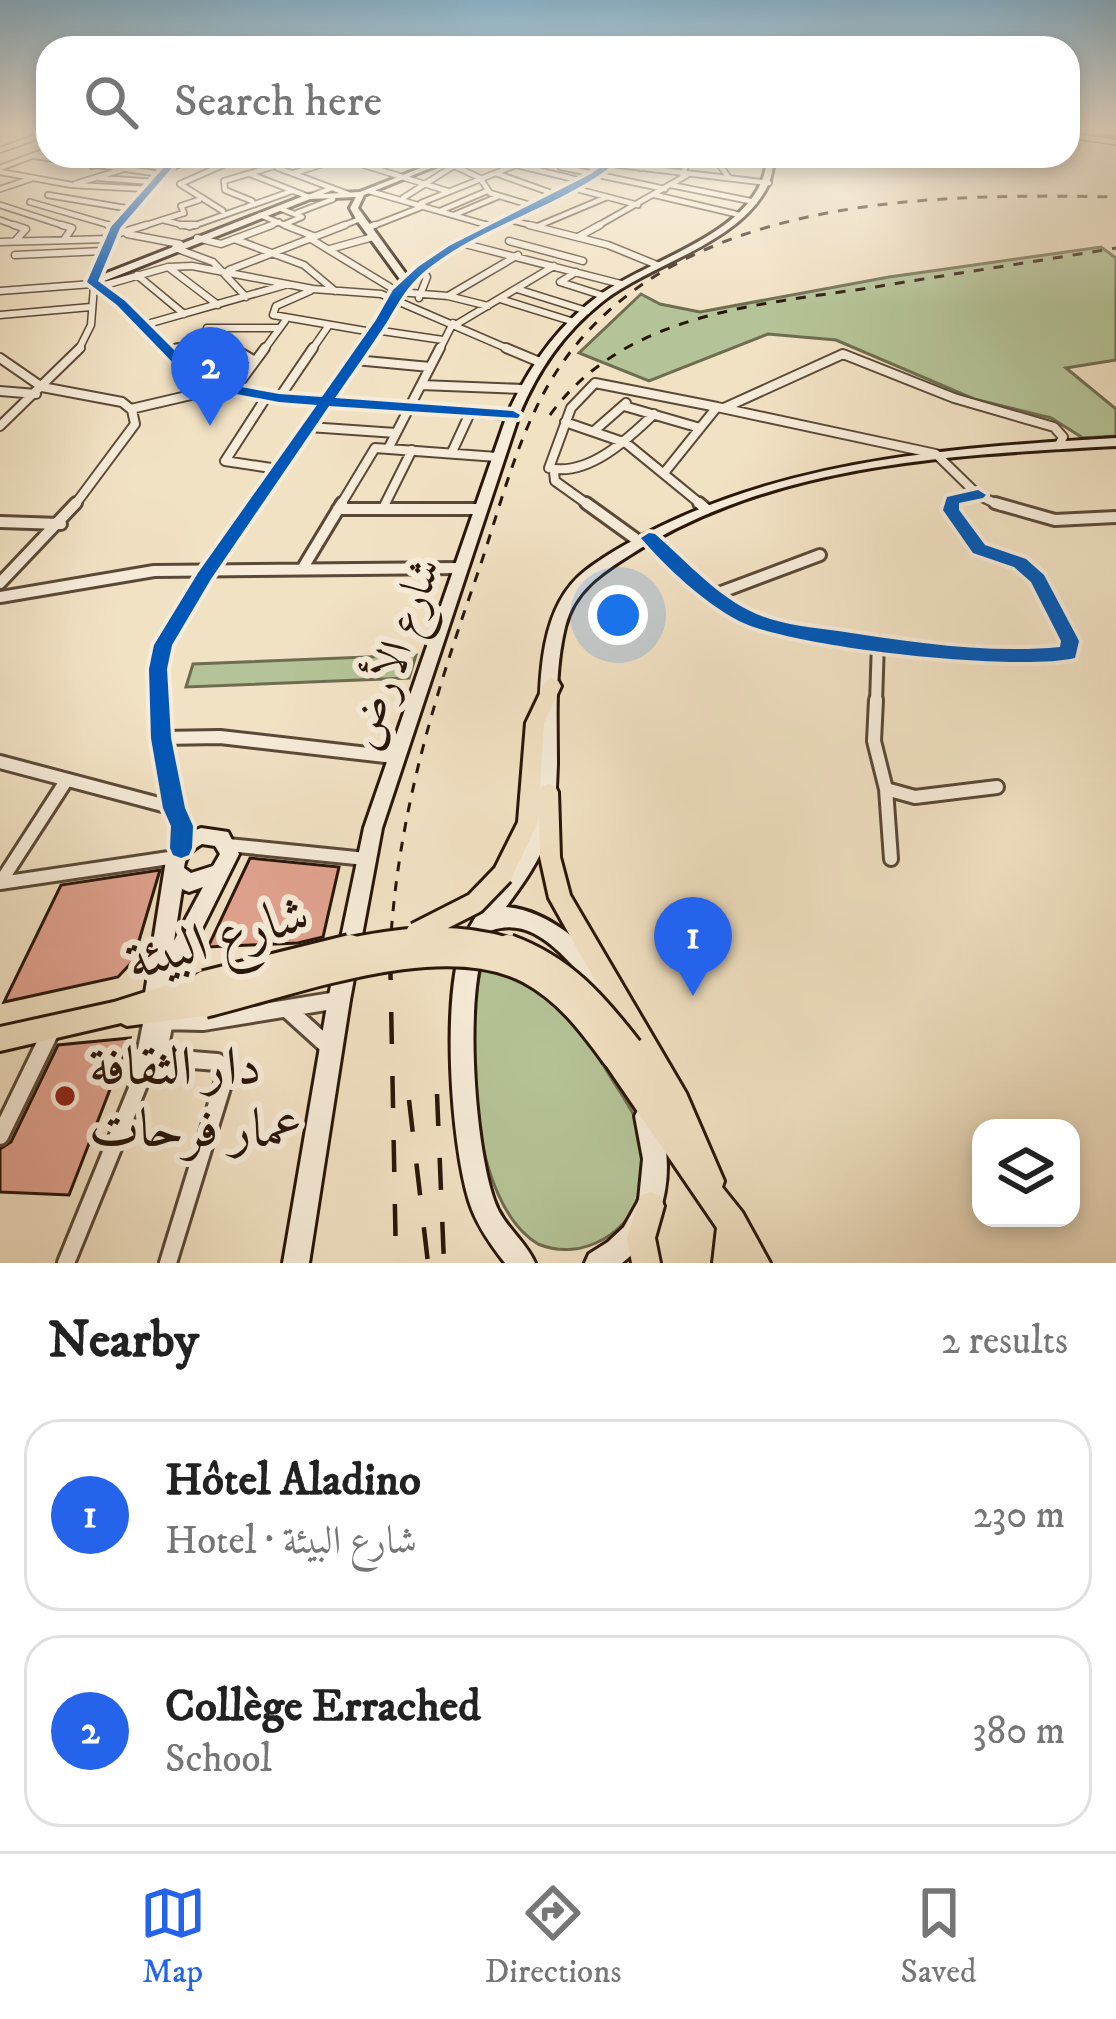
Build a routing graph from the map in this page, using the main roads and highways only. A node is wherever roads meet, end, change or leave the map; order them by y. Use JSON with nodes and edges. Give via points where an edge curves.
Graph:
{"nodes":[{"id":1,"x":552,"y":686,"type":"road end"},
{"id":2,"x":548,"y":792,"type":"road end"},
{"id":3,"x":394,"y":941,"type":"junction"},
{"id":4,"x":204,"y":994,"type":"junction"},
{"id":5,"x":0,"y":1039,"type":"edge"},
{"id":6,"x":626,"y":1044,"type":"junction"},
{"id":7,"x":721,"y":1202,"type":"junction"},
{"id":8,"x":650,"y":1206,"type":"road end"},
{"id":9,"x":646,"y":1263,"type":"edge"},
{"id":10,"x":727,"y":1263,"type":"edge"},
{"id":11,"x":756,"y":1263,"type":"edge"}],
"edges":[{"from":1,"to":3,"type":"main road","bridge":true,"via":[[535,723],[528,822],[503,874],[475,903]]},
{"from":2,"to":6,"type":"main road","via":[[560,898]]},
{"from":3,"to":4,"type":"main road","name":"شارع البيئة","bridge":true},
{"from":3,"to":6,"type":"main road","name":"شارع البيئة","bridge":true,"via":[[490,938],[540,956],[598,1004]]},
{"from":4,"to":5,"type":"main road","name":"شارع البيئة","via":[[160,1010]]},
{"from":4,"to":6,"type":"main road","name":"شارع البيئة","bridge":true,"via":[[405,956],[486,953],[533,971]]},
{"from":6,"to":7,"type":"main road","name":"شارع البيئة"},
{"from":6,"to":7,"type":"main road","name":"شارع البيئة","via":[[642,1102]]},
{"from":7,"to":10,"type":"main road"},
{"from":7,"to":11,"type":"main road","name":"شارع البيئة"},
{"from":8,"to":9,"type":"main road","via":[[641,1238]]}]}
